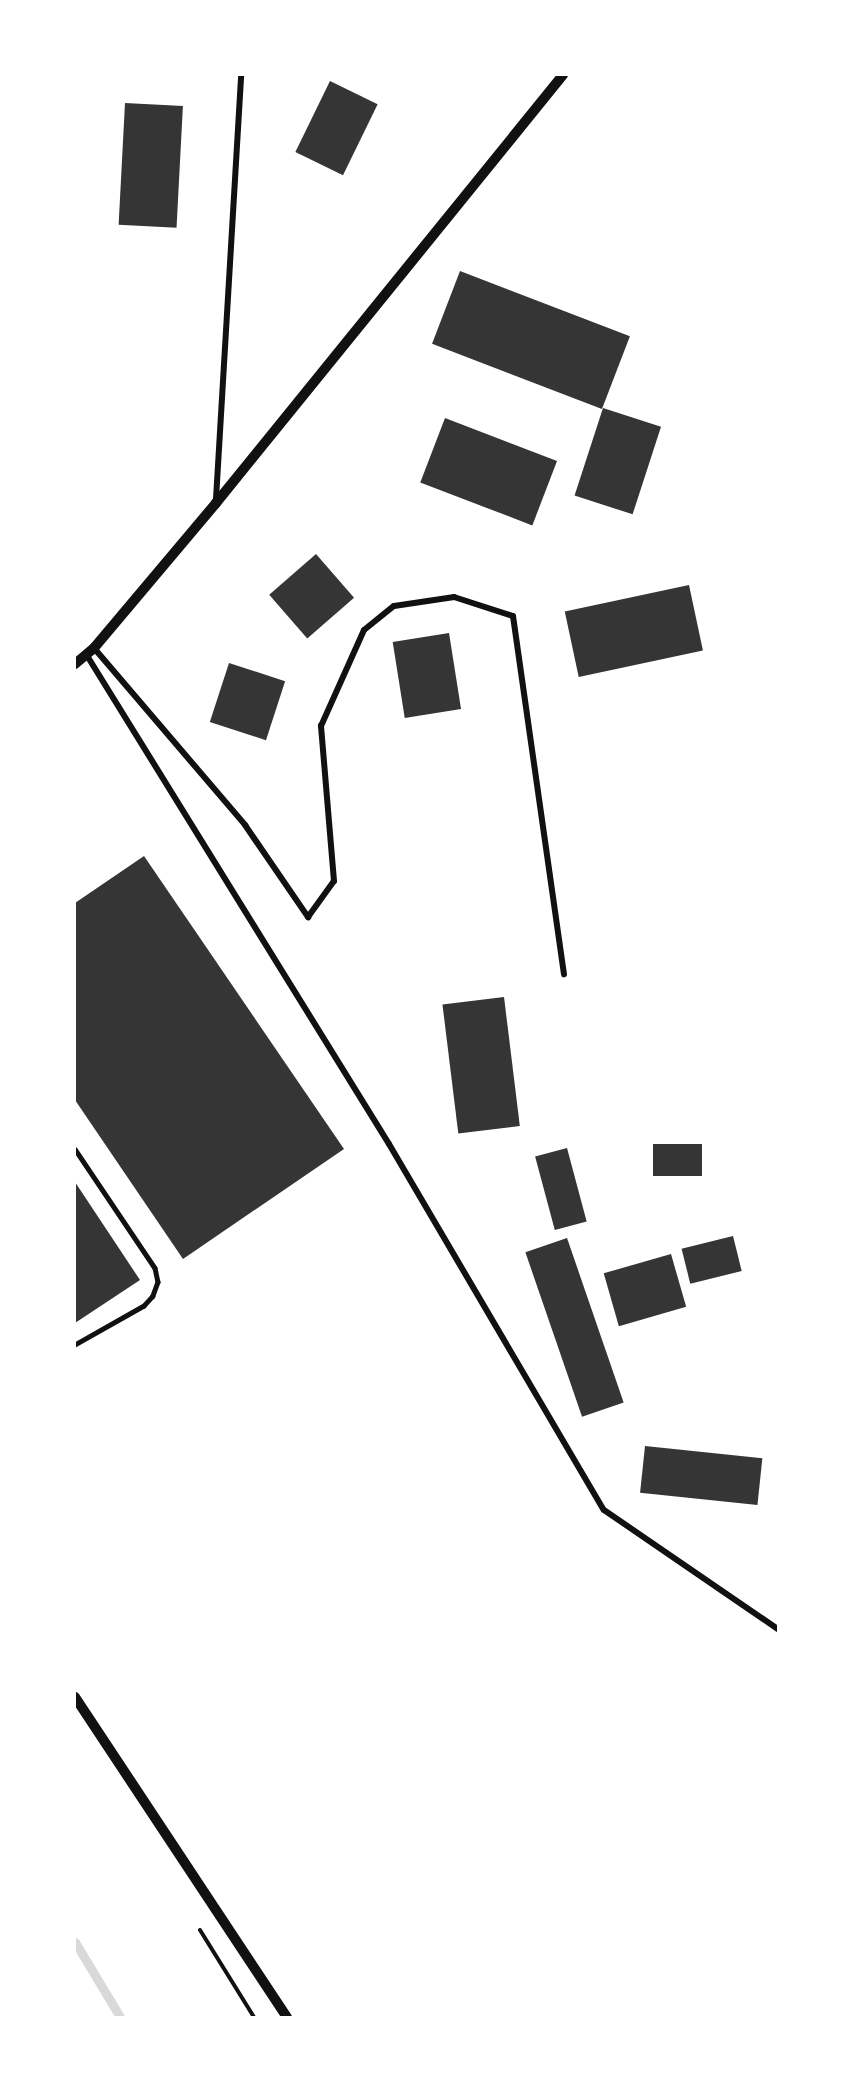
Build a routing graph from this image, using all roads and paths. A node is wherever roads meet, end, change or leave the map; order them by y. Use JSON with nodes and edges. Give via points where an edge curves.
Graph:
{"nodes":[{"id":1,"x":241,"y":75,"type":"edge"},
{"id":2,"x":563,"y":75,"type":"edge"},
{"id":3,"x":216,"y":503,"type":"junction"},
{"id":4,"x":90,"y":651,"type":"junction"},
{"id":5,"x":75,"y":664,"type":"edge"},
{"id":6,"x":564,"y":974,"type":"dead end"},
{"id":7,"x":75,"y":1149,"type":"edge"},
{"id":8,"x":75,"y":1345,"type":"edge"},
{"id":9,"x":778,"y":1629,"type":"edge"},
{"id":10,"x":75,"y":1697,"type":"edge"},
{"id":11,"x":287,"y":2017,"type":"edge"}],
"edges":[{"from":1,"to":3,"type":"street"},
{"from":2,"to":3,"type":"street"},
{"from":3,"to":4,"type":"street"},
{"from":4,"to":5,"type":"street"},
{"from":4,"to":6,"type":"street","via":[[245,825],[308,917],[334,881],[321,726],[364,630],[394,606],[454,597],[513,616]]},
{"from":4,"to":9,"type":"street","via":[[389,1144],[604,1510]]},
{"from":7,"to":8,"type":"lane","via":[[155,1268],[158,1282],[144,1306]]},
{"from":10,"to":11,"type":"street"}]}
